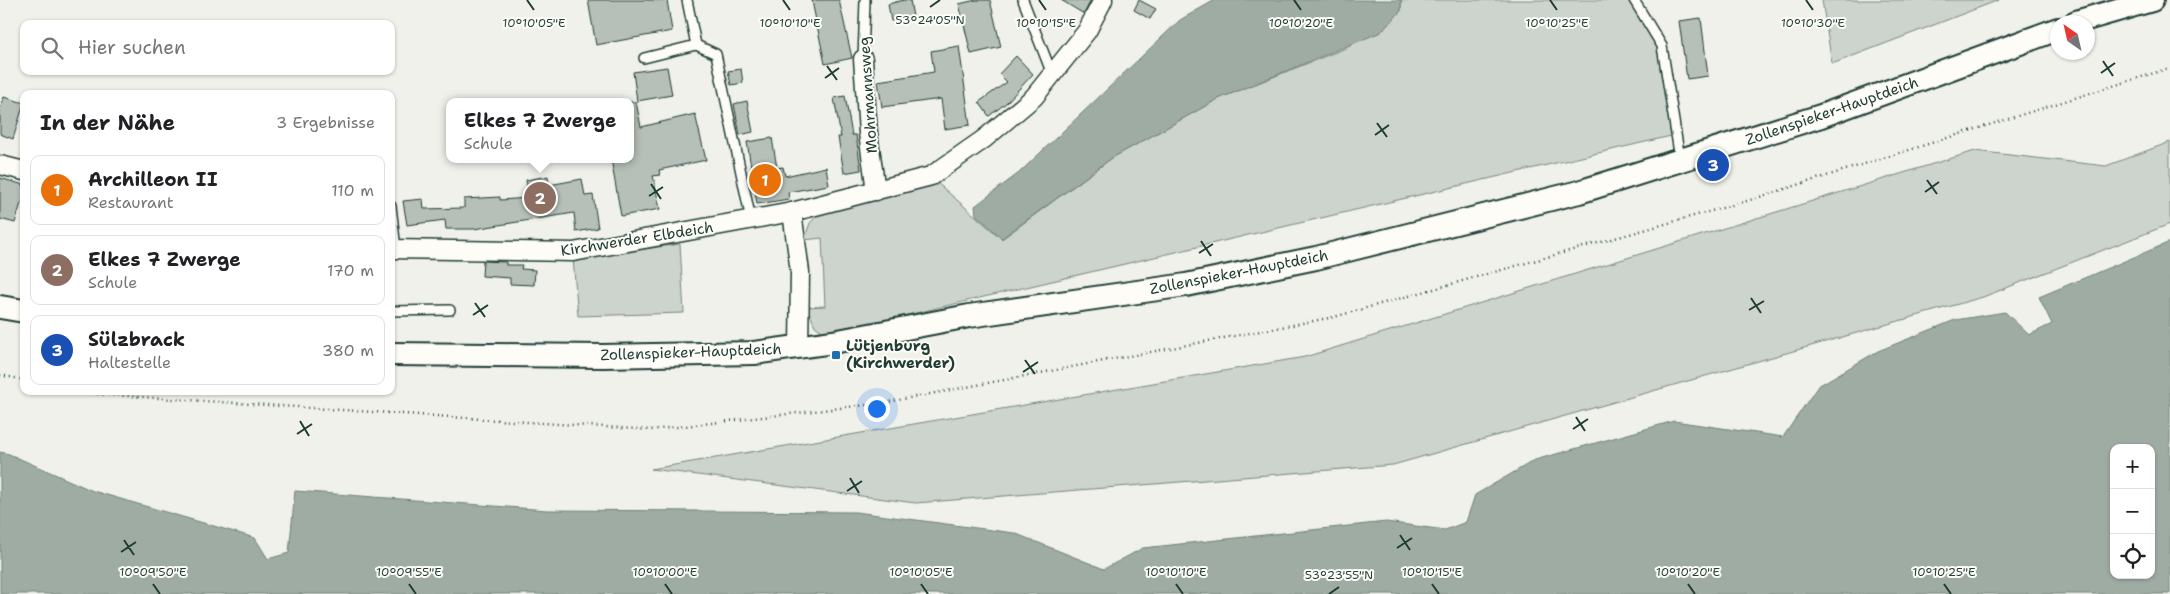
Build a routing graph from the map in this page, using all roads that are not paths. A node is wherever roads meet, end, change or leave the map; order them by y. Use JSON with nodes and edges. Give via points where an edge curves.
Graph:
{"nodes":[{"id":1,"x":687,"y":0,"type":"edge"},
{"id":2,"x":865,"y":0,"type":"edge"},
{"id":3,"x":1023,"y":0,"type":"edge"},
{"id":4,"x":1103,"y":0,"type":"edge"},
{"id":5,"x":1634,"y":0,"type":"edge"},
{"id":6,"x":2152,"y":0,"type":"edge"},
{"id":7,"x":2095,"y":16,"type":"edge"},
{"id":8,"x":2050,"y":32,"type":"edge"},
{"id":9,"x":696,"y":45,"type":"junction"},
{"id":10,"x":644,"y":58,"type":"dead end"},
{"id":11,"x":863,"y":58,"type":"joint"},
{"id":12,"x":1052,"y":74,"type":"junction"},
{"id":13,"x":1680,"y":162,"type":"junction"},
{"id":14,"x":0,"y":165,"type":"edge"},
{"id":15,"x":20,"y":171,"type":"edge"},
{"id":16,"x":876,"y":191,"type":"junction"},
{"id":17,"x":792,"y":212,"type":"junction"},
{"id":18,"x":751,"y":220,"type":"junction"},
{"id":19,"x":395,"y":249,"type":"edge"},
{"id":20,"x":0,"y":307,"type":"edge"},
{"id":21,"x":450,"y":310,"type":"dead end"},
{"id":22,"x":20,"y":311,"type":"edge"},
{"id":23,"x":395,"y":311,"type":"edge"},
{"id":24,"x":799,"y":348,"type":"junction"},
{"id":25,"x":395,"y":354,"type":"edge"}],
"edges":[{"from":1,"to":9,"type":"lane"},
{"from":2,"to":11,"type":"lane","name":"Mohrmannsweg"},
{"from":3,"to":12,"type":"lane"},
{"from":4,"to":12,"type":"street","name":"Kirchwerder Elbdeich","via":[[1087,31]]},
{"from":5,"to":13,"type":"lane","via":[[1662,46]]},
{"from":6,"to":7,"type":"street"},
{"from":8,"to":13,"type":"street","name":"Zollenspieker-Hauptdeich","via":[[1821,116]]},
{"from":9,"to":10,"type":"lane"},
{"from":9,"to":18,"type":"lane","via":[[716,54]]},
{"from":11,"to":16,"type":"street","name":"Mohrmannsweg"},
{"from":12,"to":16,"type":"street","name":"Kirchwerder Elbdeich","via":[[1034,97],[984,139],[931,176]]},
{"from":13,"to":24,"type":"street","name":"Zollenspieker-Hauptdeich","via":[[1578,192],[1307,260],[1186,285],[969,316]]},
{"from":14,"to":15,"type":"street"},
{"from":16,"to":17,"type":"street","name":"Kirchwerder Elbdeich"},
{"from":17,"to":18,"type":"street","name":"Kirchwerder Elbdeich"},
{"from":17,"to":24,"type":"street","via":[[800,272]]},
{"from":18,"to":19,"type":"street","name":"Kirchwerder Elbdeich","via":[[573,252]]},
{"from":20,"to":22,"type":"street"},
{"from":21,"to":23,"type":"lane"},
{"from":24,"to":25,"type":"street","name":"Zollenspieker-Hauptdeich","via":[[754,353],[603,356]]}]}
